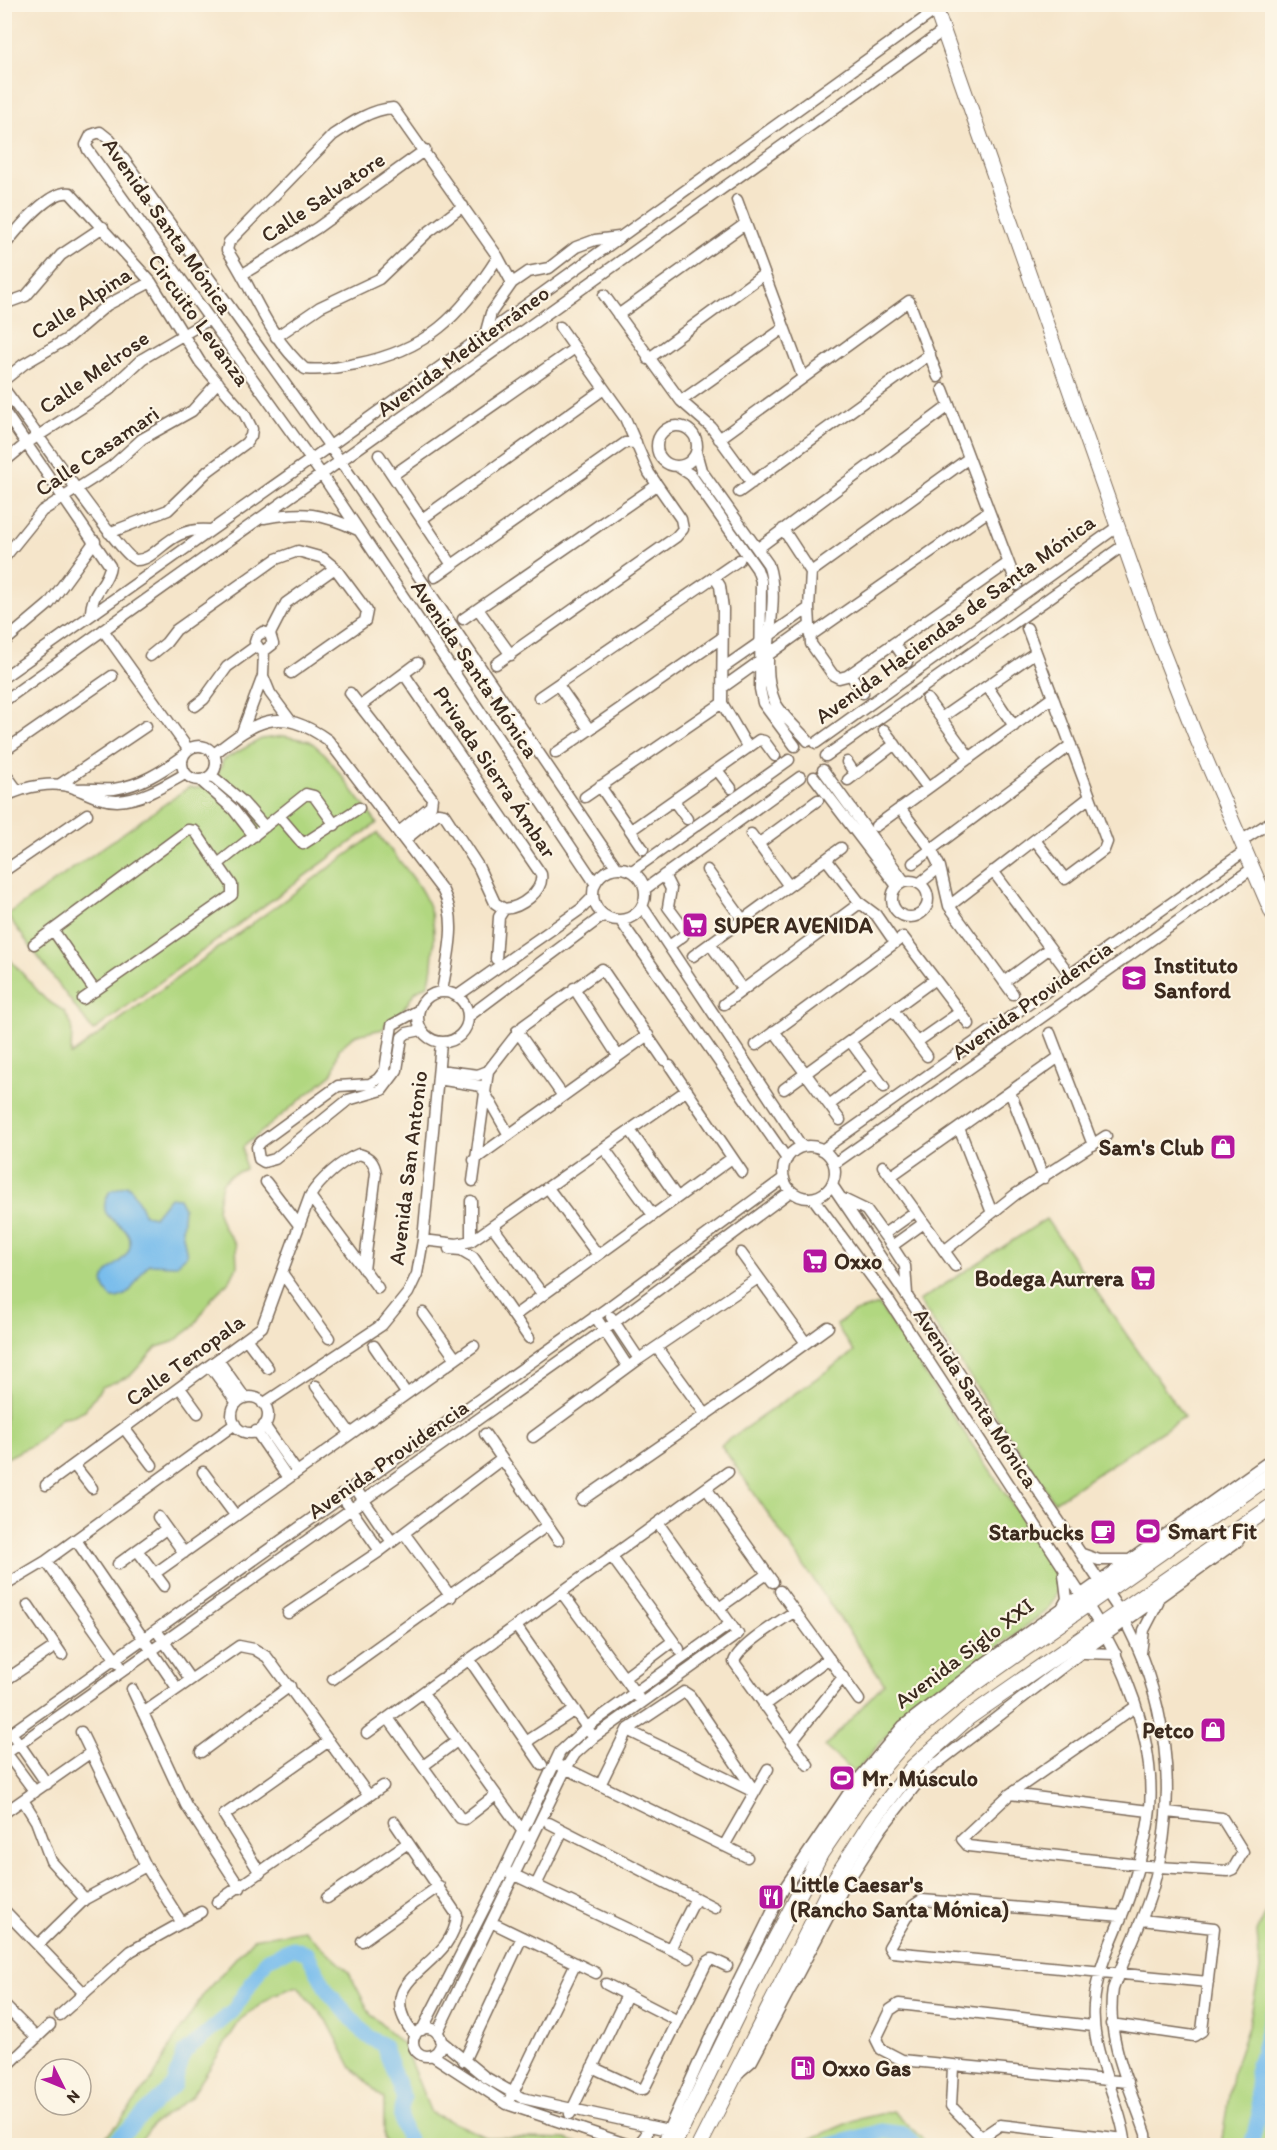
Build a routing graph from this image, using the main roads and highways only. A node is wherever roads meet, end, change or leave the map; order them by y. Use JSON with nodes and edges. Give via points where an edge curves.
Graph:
{"nodes":[{"id":1,"x":935,"y":7,"type":"edge"},
{"id":2,"x":1271,"y":907,"type":"edge"},
{"id":3,"x":1272,"y":1474,"type":"edge"},
{"id":4,"x":1272,"y":1506,"type":"edge"},
{"id":5,"x":1156,"y":1556,"type":"junction"},
{"id":6,"x":1132,"y":1559,"type":"road end"},
{"id":7,"x":673,"y":2145,"type":"edge"},
{"id":8,"x":699,"y":2145,"type":"edge"}],
"edges":[{"from":1,"to":2,"type":"main road","via":[[1178,691]]},
{"from":3,"to":5,"type":"highway","name":"Avenida Siglo XXI","via":[[1216,1507]]},
{"from":4,"to":8,"type":"highway","via":[[1034,1679],[969,1717],[913,1767],[838,1885]]},
{"from":5,"to":6,"type":"highway"},
{"from":5,"to":7,"type":"highway","name":"Avenida Siglo XXI","via":[[1103,1586],[916,1721],[821,1853],[753,1967]]}]}
